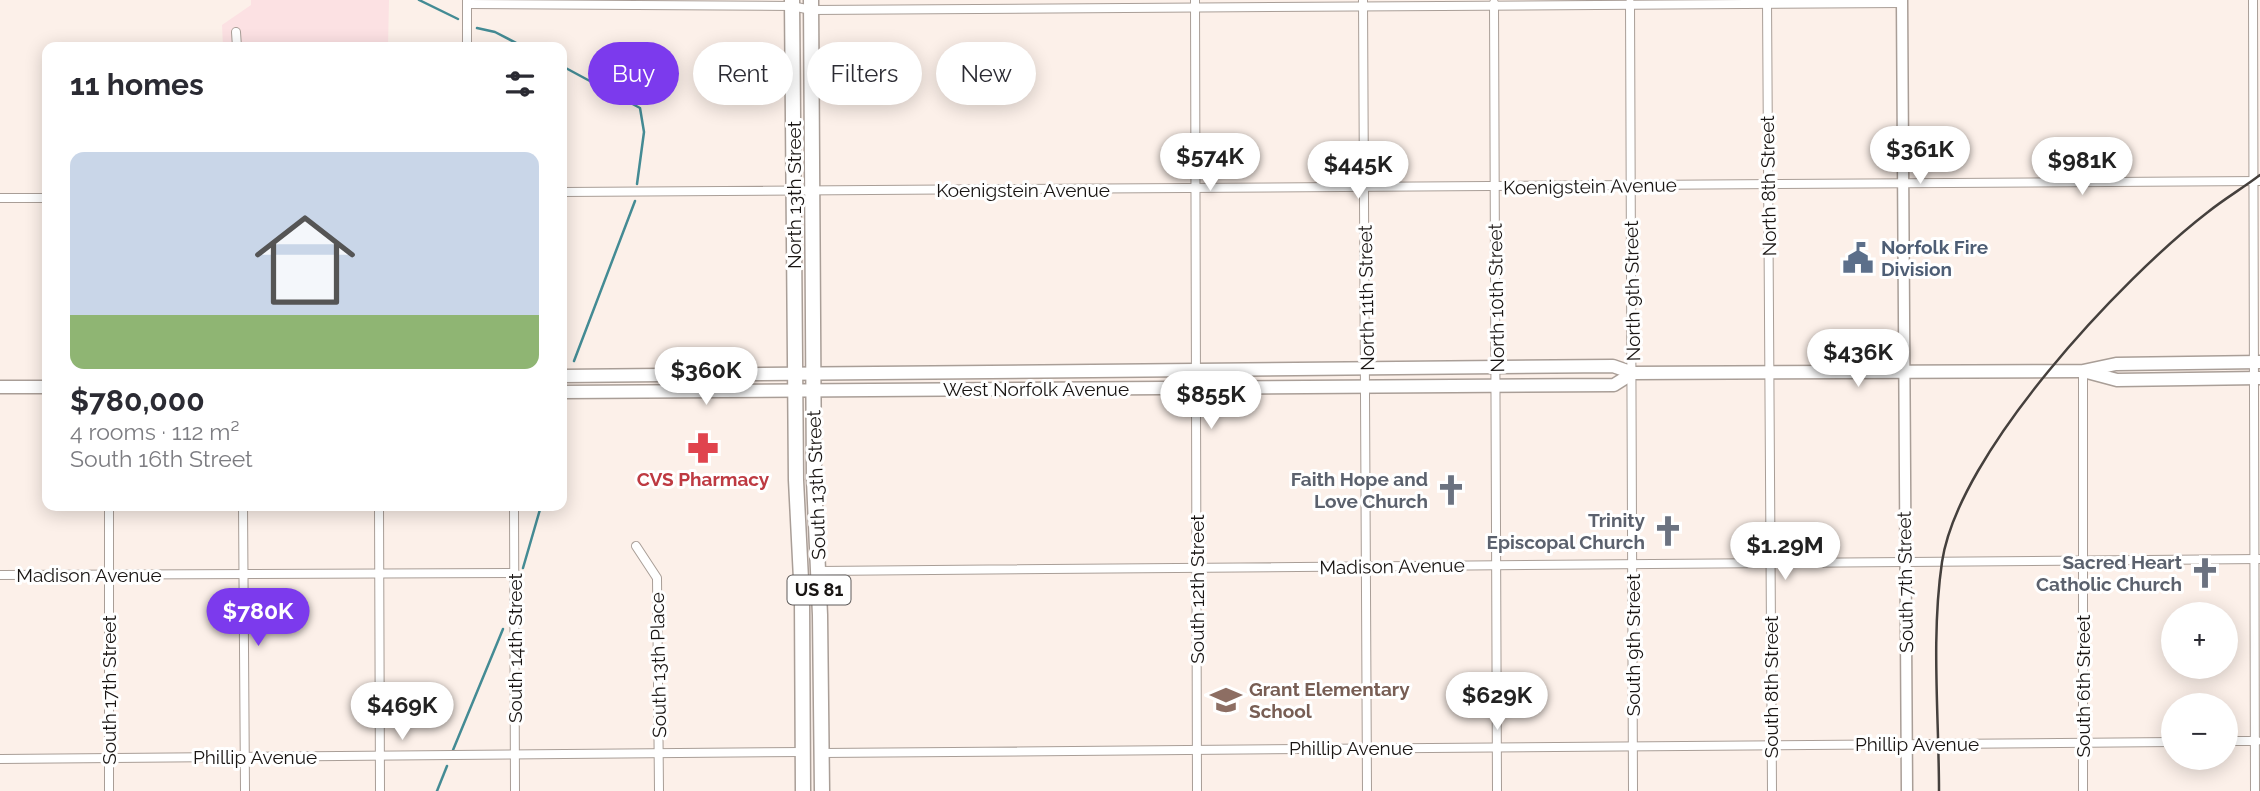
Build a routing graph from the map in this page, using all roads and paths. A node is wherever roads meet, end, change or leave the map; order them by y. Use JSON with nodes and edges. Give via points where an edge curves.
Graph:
{"nodes":[{"id":1,"x":2253,"y":0,"type":"edge"},
{"id":2,"x":1902,"y":1,"type":"edge"},
{"id":3,"x":468,"y":2,"type":"edge"},
{"id":4,"x":1767,"y":2,"type":"edge"},
{"id":5,"x":587,"y":3,"type":"edge"},
{"id":6,"x":792,"y":3,"type":"edge"},
{"id":7,"x":1363,"y":3,"type":"edge"},
{"id":8,"x":1494,"y":3,"type":"edge"},
{"id":9,"x":1630,"y":3,"type":"edge"},
{"id":10,"x":1195,"y":4,"type":"edge"},
{"id":11,"x":811,"y":5,"type":"edge"},
{"id":12,"x":236,"y":32,"type":"dead end"},
{"id":13,"x":237,"y":42,"type":"edge"},
{"id":14,"x":467,"y":42,"type":"edge"},
{"id":15,"x":2256,"y":181,"type":"edge"},
{"id":16,"x":1904,"y":184,"type":"junction"},
{"id":17,"x":1631,"y":186,"type":"junction"},
{"id":18,"x":1768,"y":186,"type":"junction"},
{"id":19,"x":1365,"y":187,"type":"junction"},
{"id":20,"x":1494,"y":187,"type":"junction"},
{"id":21,"x":1196,"y":188,"type":"junction"},
{"id":22,"x":567,"y":192,"type":"edge"},
{"id":23,"x":794,"y":192,"type":"junction"},
{"id":24,"x":811,"y":192,"type":"junction"},
{"id":25,"x":0,"y":198,"type":"edge"},
{"id":26,"x":42,"y":198,"type":"edge"},
{"id":27,"x":2257,"y":363,"type":"edge"},
{"id":28,"x":1497,"y":367,"type":"junction"},
{"id":29,"x":1367,"y":369,"type":"junction"},
{"id":30,"x":1196,"y":370,"type":"junction"},
{"id":31,"x":2083,"y":371,"type":"junction"},
{"id":32,"x":1905,"y":372,"type":"junction"},
{"id":33,"x":1633,"y":373,"type":"junction"},
{"id":34,"x":1770,"y":373,"type":"junction"},
{"id":35,"x":796,"y":374,"type":"junction"},
{"id":36,"x":567,"y":376,"type":"edge"},
{"id":37,"x":2257,"y":378,"type":"edge"},
{"id":38,"x":813,"y":382,"type":"junction"},
{"id":39,"x":1367,"y":386,"type":"junction"},
{"id":40,"x":1497,"y":386,"type":"junction"},
{"id":41,"x":0,"y":387,"type":"edge"},
{"id":42,"x":42,"y":387,"type":"edge"},
{"id":43,"x":1196,"y":387,"type":"junction"},
{"id":44,"x":796,"y":390,"type":"junction"},
{"id":45,"x":567,"y":392,"type":"edge"},
{"id":46,"x":109,"y":511,"type":"edge"},
{"id":47,"x":243,"y":511,"type":"edge"},
{"id":48,"x":379,"y":511,"type":"edge"},
{"id":49,"x":514,"y":511,"type":"edge"},
{"id":50,"x":636,"y":547,"type":"dead end"},
{"id":51,"x":2257,"y":559,"type":"edge"},
{"id":52,"x":2083,"y":561,"type":"junction"},
{"id":53,"x":1770,"y":562,"type":"junction"},
{"id":54,"x":1905,"y":562,"type":"junction"},
{"id":55,"x":1632,"y":564,"type":"junction"},
{"id":56,"x":1497,"y":565,"type":"junction"},
{"id":57,"x":1368,"y":567,"type":"junction"},
{"id":58,"x":1197,"y":568,"type":"junction"},
{"id":59,"x":818,"y":570,"type":"junction"},
{"id":60,"x":514,"y":573,"type":"junction"},
{"id":61,"x":243,"y":574,"type":"junction"},
{"id":62,"x":380,"y":574,"type":"junction"},
{"id":63,"x":0,"y":575,"type":"edge"},
{"id":64,"x":109,"y":575,"type":"junction"},
{"id":65,"x":2238,"y":741,"type":"edge"},
{"id":66,"x":2257,"y":741,"type":"edge"},
{"id":67,"x":2082,"y":742,"type":"junction"},
{"id":68,"x":2161,"y":742,"type":"edge"},
{"id":69,"x":1907,"y":743,"type":"junction"},
{"id":70,"x":1772,"y":745,"type":"junction"},
{"id":71,"x":1497,"y":746,"type":"junction"},
{"id":72,"x":1633,"y":746,"type":"junction"},
{"id":73,"x":1198,"y":748,"type":"junction"},
{"id":74,"x":1367,"y":748,"type":"junction"},
{"id":75,"x":659,"y":752,"type":"junction"},
{"id":76,"x":803,"y":752,"type":"junction"},
{"id":77,"x":821,"y":753,"type":"junction"},
{"id":78,"x":515,"y":755,"type":"junction"},
{"id":79,"x":244,"y":757,"type":"junction"},
{"id":80,"x":380,"y":757,"type":"junction"},
{"id":81,"x":0,"y":759,"type":"edge"},
{"id":82,"x":109,"y":759,"type":"junction"},
{"id":83,"x":109,"y":791,"type":"edge"},
{"id":84,"x":244,"y":791,"type":"edge"},
{"id":85,"x":380,"y":791,"type":"edge"},
{"id":86,"x":515,"y":791,"type":"edge"},
{"id":87,"x":659,"y":791,"type":"edge"},
{"id":88,"x":803,"y":791,"type":"edge"},
{"id":89,"x":822,"y":791,"type":"edge"},
{"id":90,"x":1197,"y":791,"type":"edge"},
{"id":91,"x":1367,"y":791,"type":"edge"},
{"id":92,"x":1497,"y":791,"type":"edge"},
{"id":93,"x":1633,"y":791,"type":"edge"},
{"id":94,"x":1772,"y":791,"type":"edge"},
{"id":95,"x":1907,"y":791,"type":"edge"},
{"id":96,"x":2083,"y":791,"type":"edge"},
{"id":97,"x":2255,"y":791,"type":"edge"}],
"edges":[{"from":1,"to":15,"type":"street"},
{"from":2,"to":4,"type":"street"},
{"from":2,"to":16,"type":"street","name":"South 7th Street"},
{"from":3,"to":5,"type":"street"},
{"from":3,"to":14,"type":"street"},
{"from":4,"to":9,"type":"street"},
{"from":4,"to":18,"type":"street","name":"North 8th Street"},
{"from":5,"to":6,"type":"street"},
{"from":6,"to":11,"type":"street"},
{"from":6,"to":23,"type":"highway","name":"North 13th Street","number":"US 81"},
{"from":7,"to":8,"type":"street"},
{"from":7,"to":10,"type":"street"},
{"from":7,"to":19,"type":"street","name":"North 11th Street"},
{"from":8,"to":9,"type":"street"},
{"from":8,"to":20,"type":"street","name":"North 10th Street"},
{"from":9,"to":17,"type":"street","name":"North 9th Street"},
{"from":10,"to":11,"type":"street"},
{"from":10,"to":21,"type":"street","name":"South 12th Street"},
{"from":11,"to":24,"type":"highway","name":"North 13th Street","number":"US 81"},
{"from":12,"to":13,"type":"street"},
{"from":15,"to":16,"type":"street","name":"Koenigstein Avenue"},
{"from":15,"to":27,"type":"street"},
{"from":16,"to":18,"type":"street","name":"Koenigstein Avenue"},
{"from":16,"to":32,"type":"street","name":"South 7th Street"},
{"from":17,"to":18,"type":"street","name":"Koenigstein Avenue"},
{"from":17,"to":20,"type":"street","name":"Koenigstein Avenue"},
{"from":17,"to":33,"type":"street","name":"North 9th Street"},
{"from":18,"to":34,"type":"street","name":"North 8th Street"},
{"from":19,"to":20,"type":"street","name":"Koenigstein Avenue"},
{"from":19,"to":21,"type":"street","name":"Koenigstein Avenue"},
{"from":19,"to":29,"type":"street","name":"North 11th Street"},
{"from":20,"to":28,"type":"street","name":"North 10th Street"},
{"from":21,"to":24,"type":"street","name":"Koenigstein Avenue"},
{"from":21,"to":30,"type":"street","name":"South 12th Street"},
{"from":22,"to":23,"type":"street","name":"Koenigstein Avenue"},
{"from":23,"to":24,"type":"street","name":"Koenigstein Avenue"},
{"from":23,"to":35,"type":"highway","name":"North 13th Street","number":"US 81"},
{"from":24,"to":38,"type":"highway","name":"North 13th Street","number":"US 81"},
{"from":25,"to":26,"type":"street"},
{"from":27,"to":31,"type":"main road","name":"West Norfolk Avenue","via":[[2116,364]]},
{"from":27,"to":37,"type":"street"},
{"from":28,"to":29,"type":"main road","name":"West Norfolk Avenue"},
{"from":28,"to":33,"type":"main road","name":"West Norfolk Avenue","via":[[1613,366]]},
{"from":28,"to":40,"type":"street","name":"North 10th Street"},
{"from":29,"to":30,"type":"main road","name":"West Norfolk Avenue"},
{"from":29,"to":39,"type":"street","name":"North 11th Street"},
{"from":30,"to":38,"type":"main road","name":"West Norfolk Avenue"},
{"from":30,"to":43,"type":"street","name":"South 12th Street"},
{"from":31,"to":32,"type":"main road","name":"West Norfolk Avenue"},
{"from":31,"to":37,"type":"main road","name":"West Norfolk Avenue","via":[[2117,380]]},
{"from":31,"to":52,"type":"street","name":"South 6th Street"},
{"from":32,"to":34,"type":"main road","name":"West Norfolk Avenue"},
{"from":32,"to":54,"type":"street","name":"South 7th Street"},
{"from":33,"to":34,"type":"main road","name":"West Norfolk Avenue"},
{"from":33,"to":40,"type":"main road","name":"West Norfolk Avenue","via":[[1614,384]]},
{"from":33,"to":55,"type":"street","name":"South 9th Street"},
{"from":34,"to":53,"type":"street","name":"South 8th Street"},
{"from":35,"to":36,"type":"main road","name":"West Norfolk Avenue"},
{"from":35,"to":38,"type":"main road","name":"West Norfolk Avenue"},
{"from":35,"to":44,"type":"highway","name":"North 13th Street","number":"US 81"},
{"from":37,"to":51,"type":"street"},
{"from":38,"to":43,"type":"main road","name":"West Norfolk Avenue"},
{"from":38,"to":44,"type":"main road","name":"West Norfolk Avenue"},
{"from":38,"to":59,"type":"highway","name":"South 13th Street","number":"US 81"},
{"from":39,"to":40,"type":"main road","name":"West Norfolk Avenue"},
{"from":39,"to":43,"type":"main road","name":"West Norfolk Avenue"},
{"from":39,"to":57,"type":"street","name":"North 11th Street"},
{"from":40,"to":56,"type":"street","name":"North 10th Street"},
{"from":41,"to":42,"type":"main road"},
{"from":43,"to":58,"type":"street","name":"South 12th Street"},
{"from":44,"to":45,"type":"main road","name":"West Norfolk Avenue"},
{"from":44,"to":76,"type":"highway","name":"South 13th Street","number":"US 81"},
{"from":46,"to":64,"type":"street","name":"South 17th Street"},
{"from":47,"to":61,"type":"street"},
{"from":48,"to":62,"type":"street"},
{"from":49,"to":60,"type":"street","name":"South 14th Street"},
{"from":50,"to":75,"type":"street","name":"South 13th Place","via":[[657,578]]},
{"from":51,"to":52,"type":"street","name":"Madison Avenue"},
{"from":51,"to":66,"type":"street"},
{"from":52,"to":54,"type":"street","name":"Madison Avenue"},
{"from":52,"to":67,"type":"street","name":"South 6th Street"},
{"from":53,"to":54,"type":"street","name":"Madison Avenue"},
{"from":53,"to":55,"type":"street","name":"Madison Avenue"},
{"from":53,"to":70,"type":"street","name":"South 8th Street"},
{"from":54,"to":69,"type":"street","name":"South 7th Street"},
{"from":55,"to":56,"type":"street","name":"Madison Avenue"},
{"from":55,"to":72,"type":"street","name":"South 9th Street"},
{"from":56,"to":57,"type":"street","name":"Madison Avenue"},
{"from":56,"to":71,"type":"street","name":"North 10th Street"},
{"from":57,"to":58,"type":"street","name":"Madison Avenue"},
{"from":57,"to":74,"type":"street","name":"North 11th Street"},
{"from":58,"to":59,"type":"street","name":"Madison Avenue"},
{"from":58,"to":73,"type":"street","name":"South 12th Street"},
{"from":59,"to":77,"type":"highway","name":"South 13th Street","number":"US 81"},
{"from":60,"to":62,"type":"street","name":"Madison Avenue"},
{"from":60,"to":78,"type":"street","name":"South 14th Street"},
{"from":61,"to":62,"type":"street","name":"Madison Avenue"},
{"from":61,"to":64,"type":"street","name":"Madison Avenue"},
{"from":61,"to":79,"type":"street"},
{"from":62,"to":80,"type":"street"},
{"from":63,"to":64,"type":"street","name":"Madison Avenue"},
{"from":64,"to":82,"type":"street","name":"South 17th Street"},
{"from":65,"to":66,"type":"street"},
{"from":66,"to":97,"type":"street"},
{"from":67,"to":68,"type":"street","name":"Phillip Avenue"},
{"from":67,"to":69,"type":"street","name":"Phillip Avenue"},
{"from":67,"to":96,"type":"street","name":"South 6th Street"},
{"from":69,"to":70,"type":"street","name":"Phillip Avenue"},
{"from":69,"to":95,"type":"street","name":"South 7th Street"},
{"from":70,"to":72,"type":"street","name":"Phillip Avenue"},
{"from":70,"to":94,"type":"street","name":"South 8th Street"},
{"from":71,"to":72,"type":"street","name":"Phillip Avenue"},
{"from":71,"to":74,"type":"street","name":"Phillip Avenue"},
{"from":71,"to":92,"type":"street","name":"North 10th Street"},
{"from":72,"to":93,"type":"street","name":"South 9th Street"},
{"from":73,"to":74,"type":"street","name":"Phillip Avenue"},
{"from":73,"to":77,"type":"street","name":"Phillip Avenue"},
{"from":73,"to":90,"type":"street","name":"South 12th Street"},
{"from":74,"to":91,"type":"street","name":"North 11th Street"},
{"from":75,"to":76,"type":"street","name":"Phillip Avenue"},
{"from":75,"to":78,"type":"street","name":"Phillip Avenue"},
{"from":75,"to":87,"type":"street","name":"South 13th Place"},
{"from":76,"to":88,"type":"highway","name":"South 13th Street","number":"US 81"},
{"from":77,"to":89,"type":"highway","name":"South 13th Street","number":"US 81"},
{"from":78,"to":80,"type":"street","name":"Phillip Avenue"},
{"from":78,"to":86,"type":"street","name":"South 14th Street"},
{"from":79,"to":80,"type":"street","name":"Phillip Avenue"},
{"from":79,"to":82,"type":"street","name":"Phillip Avenue"},
{"from":79,"to":84,"type":"street"},
{"from":80,"to":85,"type":"street"},
{"from":81,"to":82,"type":"street","name":"Phillip Avenue"},
{"from":82,"to":83,"type":"street","name":"South 17th Street"}]}
